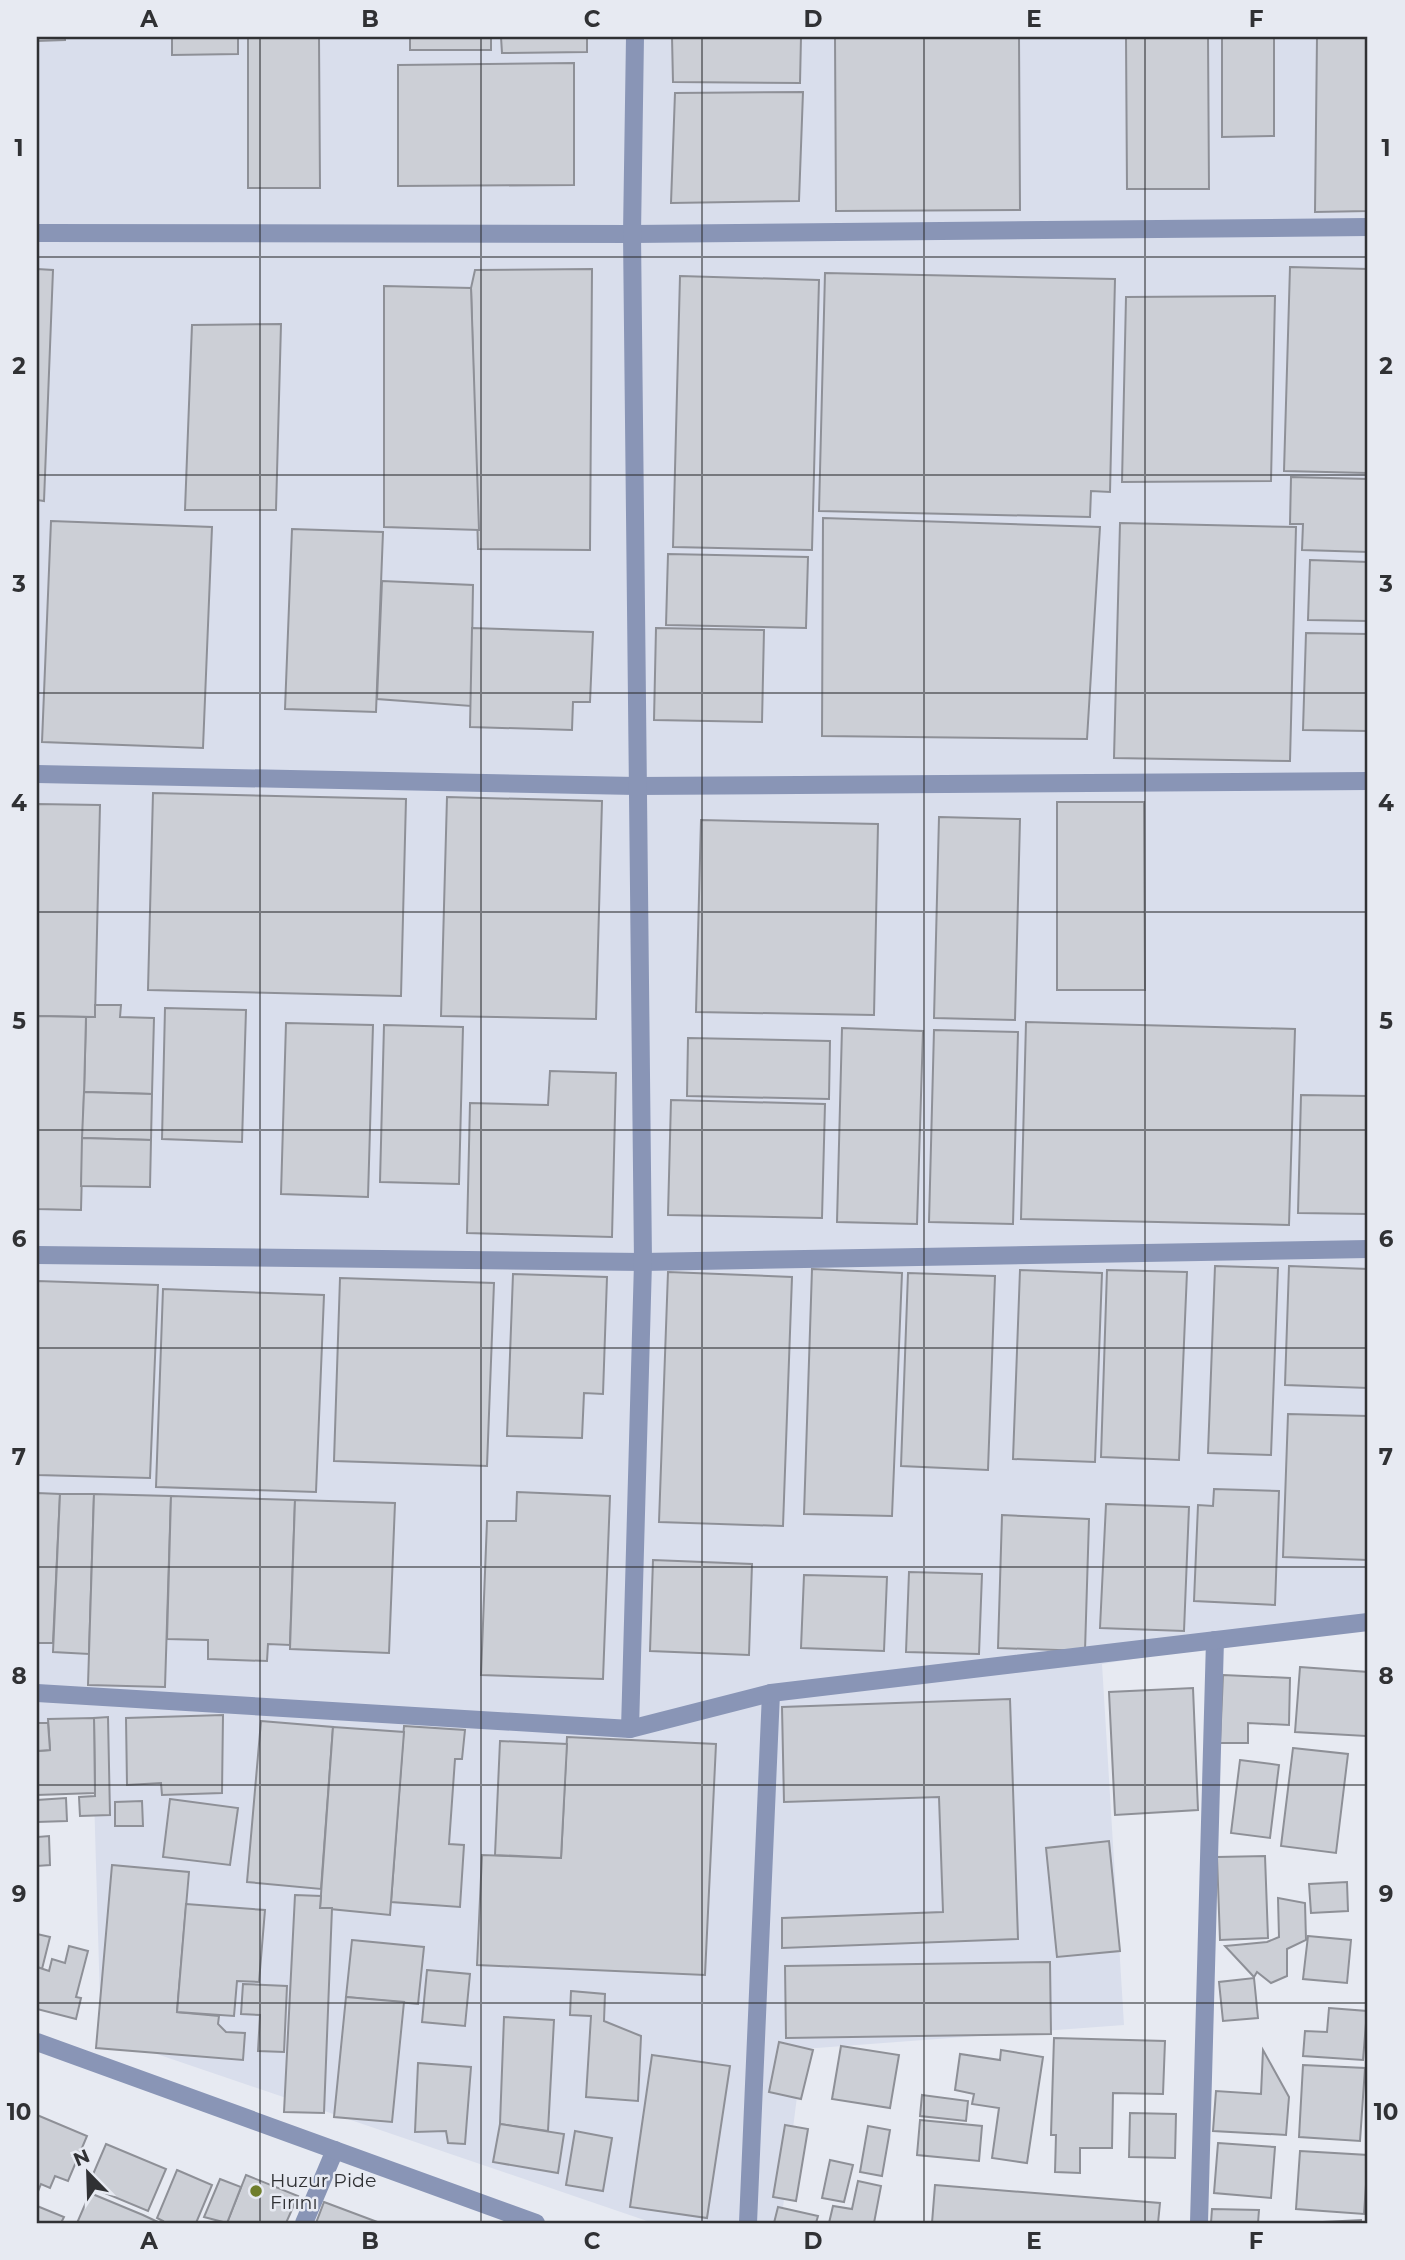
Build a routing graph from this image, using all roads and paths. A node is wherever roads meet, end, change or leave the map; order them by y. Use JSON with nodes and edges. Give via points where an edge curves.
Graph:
{"nodes":[{"id":1,"x":635,"y":37,"type":"edge"},
{"id":2,"x":1368,"y":227,"type":"edge"},
{"id":3,"x":37,"y":233,"type":"edge"},
{"id":4,"x":632,"y":234,"type":"junction"},
{"id":5,"x":37,"y":774,"type":"edge"},
{"id":6,"x":1368,"y":781,"type":"edge"},
{"id":7,"x":636,"y":786,"type":"junction"},
{"id":8,"x":1368,"y":1249,"type":"edge"},
{"id":9,"x":37,"y":1255,"type":"edge"},
{"id":10,"x":643,"y":1262,"type":"junction"},
{"id":11,"x":1368,"y":1622,"type":"edge"},
{"id":12,"x":1215,"y":1640,"type":"junction"},
{"id":13,"x":37,"y":1693,"type":"edge"},
{"id":14,"x":771,"y":1693,"type":"junction"},
{"id":15,"x":630,"y":1729,"type":"junction"},
{"id":16,"x":37,"y":2042,"type":"edge"},
{"id":17,"x":335,"y":2150,"type":"junction"},
{"id":18,"x":304,"y":2223,"type":"edge"},
{"id":19,"x":536,"y":2223,"type":"edge"},
{"id":20,"x":748,"y":2223,"type":"edge"},
{"id":21,"x":1199,"y":2223,"type":"edge"}],
"edges":[{"from":1,"to":4,"type":"street"},
{"from":2,"to":4,"type":"street"},
{"from":3,"to":4,"type":"street"},
{"from":4,"to":7,"type":"street"},
{"from":5,"to":7,"type":"street"},
{"from":6,"to":7,"type":"street"},
{"from":7,"to":10,"type":"street"},
{"from":8,"to":10,"type":"street"},
{"from":9,"to":10,"type":"street"},
{"from":10,"to":15,"type":"street"},
{"from":11,"to":12,"type":"street"},
{"from":12,"to":14,"type":"street"},
{"from":12,"to":21,"type":"street"},
{"from":13,"to":15,"type":"street"},
{"from":14,"to":15,"type":"street"},
{"from":14,"to":20,"type":"street"},
{"from":16,"to":17,"type":"street"},
{"from":17,"to":18,"type":"street"},
{"from":17,"to":19,"type":"street"}]}
